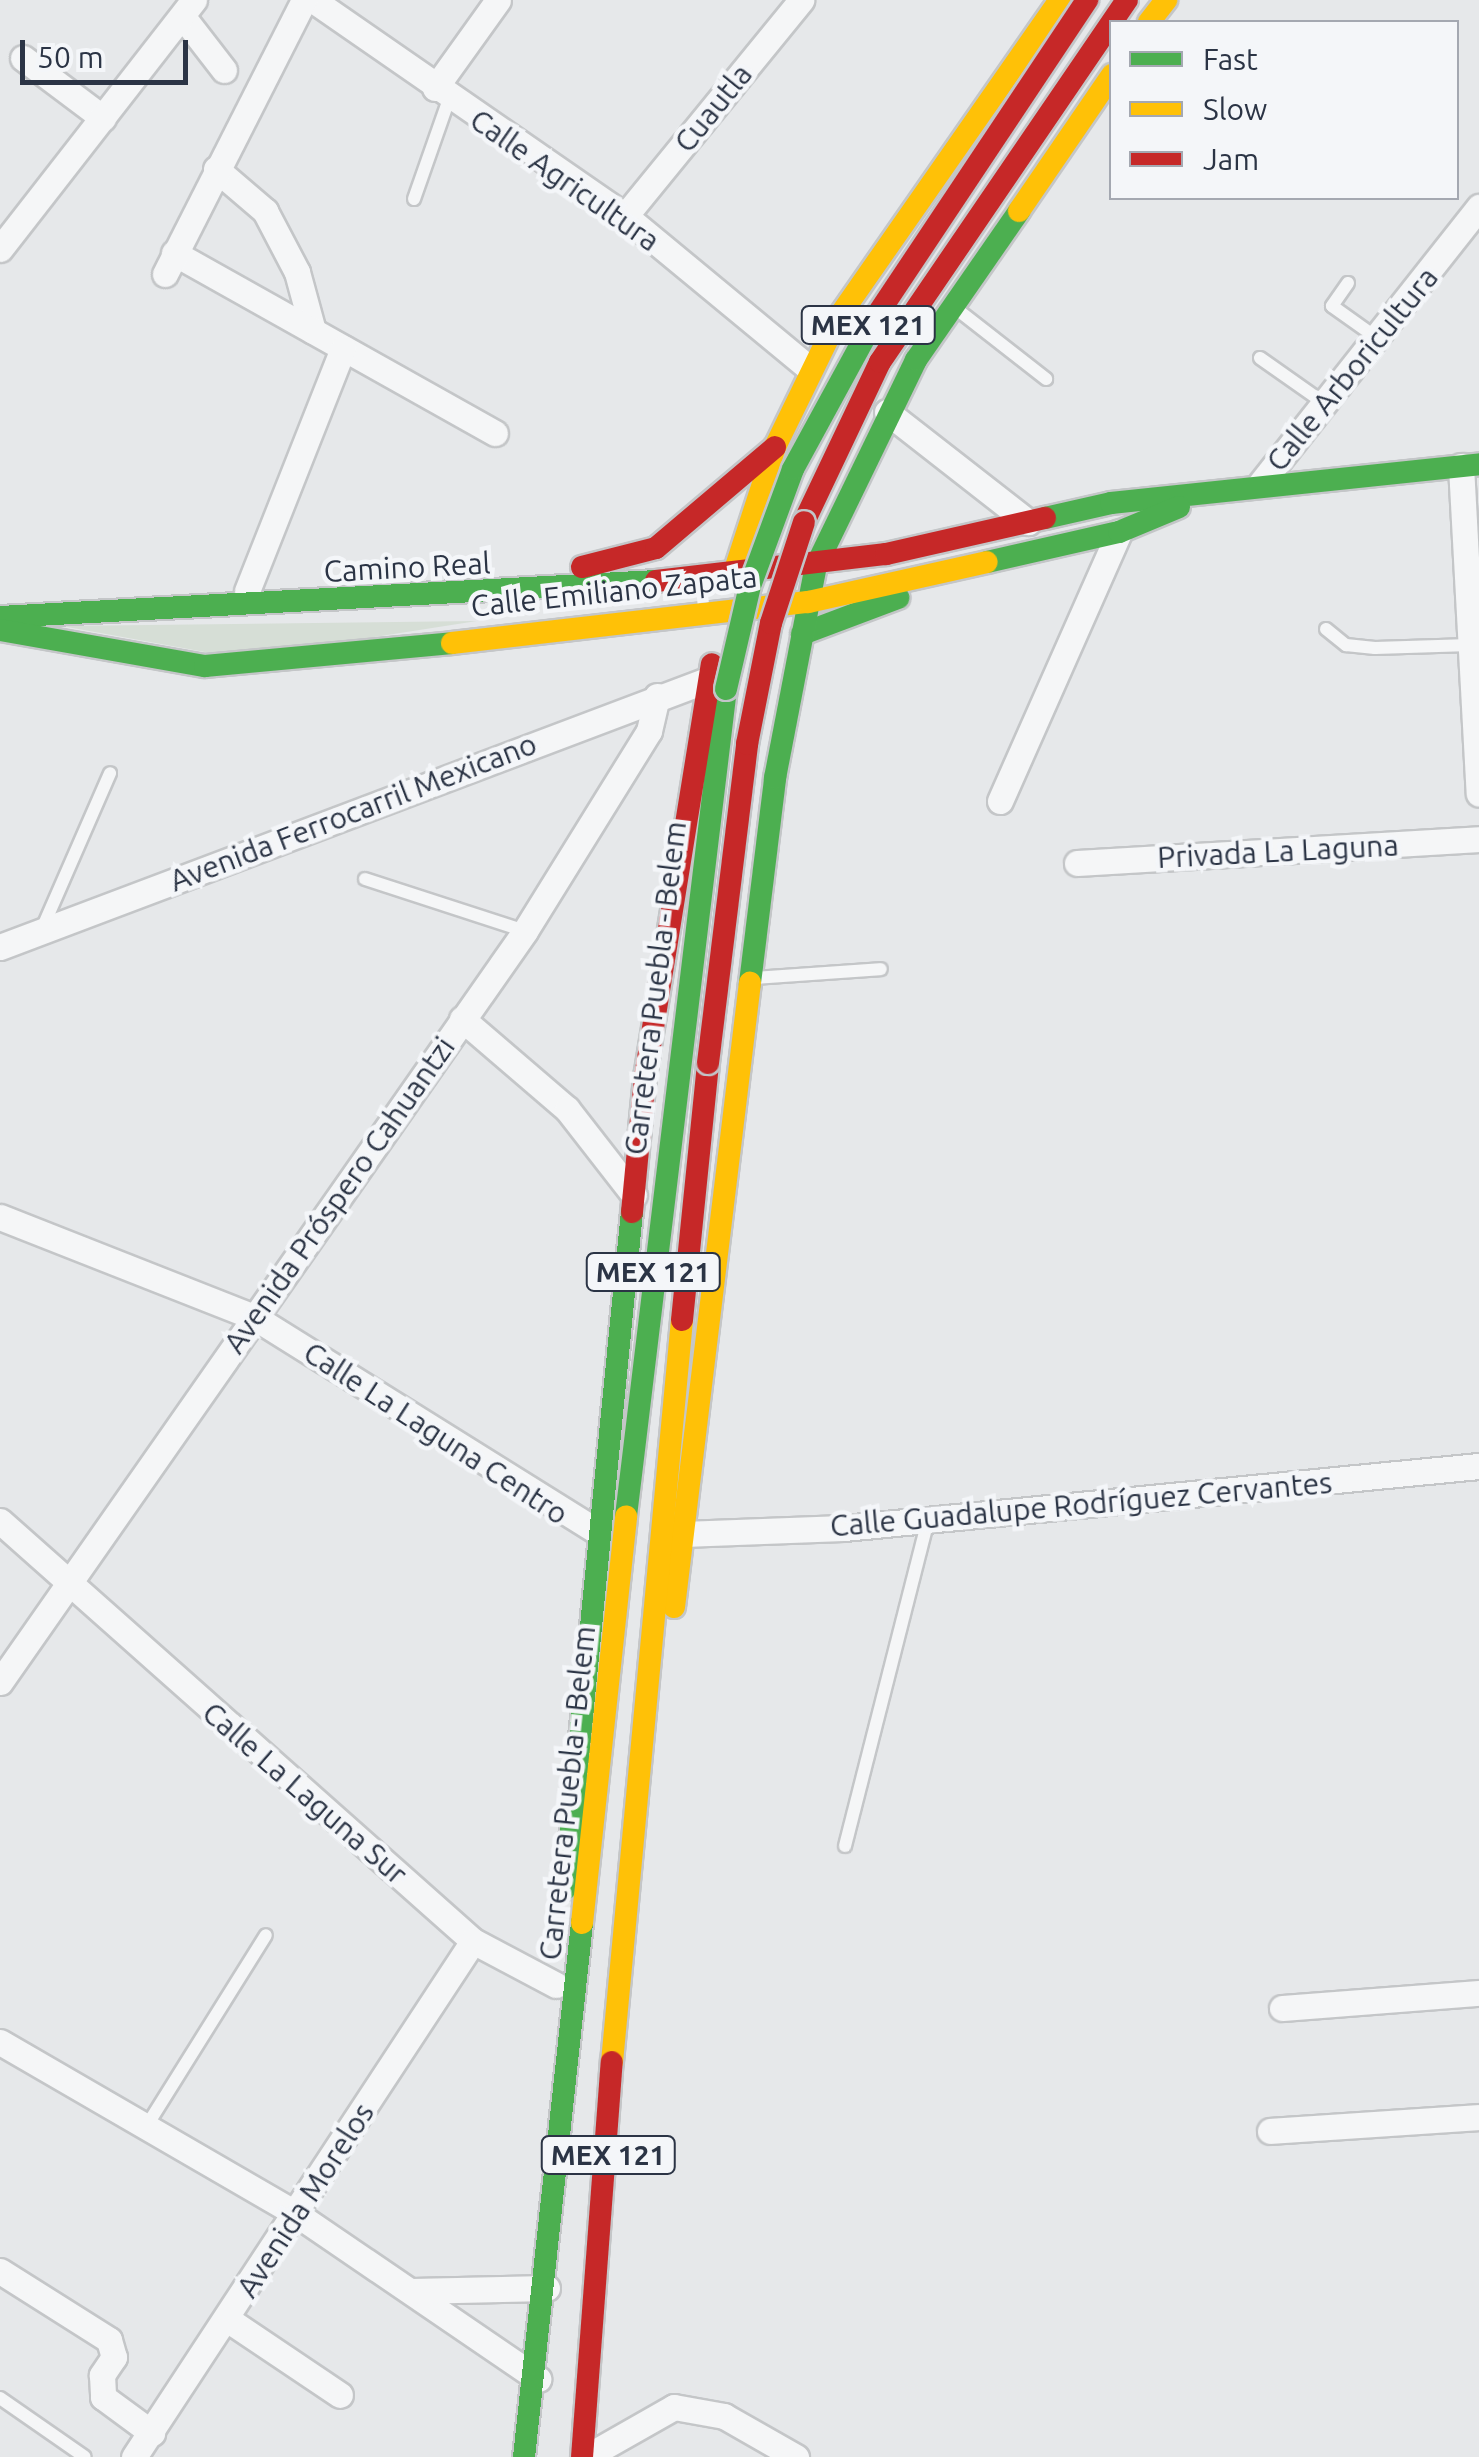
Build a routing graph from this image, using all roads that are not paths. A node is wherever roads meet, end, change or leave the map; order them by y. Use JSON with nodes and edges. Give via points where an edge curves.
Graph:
{"nodes":[{"id":1,"x":304,"y":0,"type":"edge"},
{"id":2,"x":313,"y":0,"type":"edge"},
{"id":3,"x":498,"y":0,"type":"edge"},
{"id":4,"x":801,"y":0,"type":"edge"},
{"id":5,"x":1060,"y":0,"type":"edge"},
{"id":6,"x":1086,"y":0,"type":"edge"},
{"id":7,"x":188,"y":8,"type":"edge"},
{"id":8,"x":1109,"y":28,"type":"edge"},
{"id":9,"x":23,"y":58,"type":"dead end"},
{"id":10,"x":224,"y":70,"type":"dead end"},
{"id":11,"x":1109,"y":80,"type":"edge"},
{"id":12,"x":442,"y":93,"type":"junction"},
{"id":13,"x":103,"y":118,"type":"junction"},
{"id":14,"x":216,"y":169,"type":"junction"},
{"id":15,"x":414,"y":198,"type":"dead end"},
{"id":16,"x":1479,"y":207,"type":"edge"},
{"id":17,"x":625,"y":216,"type":"junction"},
{"id":18,"x":0,"y":249,"type":"edge"},
{"id":19,"x":1348,"y":284,"type":"dead end"},
{"id":20,"x":952,"y":306,"type":"junction"},
{"id":21,"x":312,"y":330,"type":"junction"},
{"id":22,"x":1380,"y":340,"type":"junction"},
{"id":23,"x":343,"y":348,"type":"junction"},
{"id":24,"x":1260,"y":358,"type":"dead end"},
{"id":25,"x":810,"y":369,"type":"junction"},
{"id":26,"x":1046,"y":379,"type":"dead end"},
{"id":27,"x":1324,"y":403,"type":"junction"},
{"id":28,"x":887,"y":412,"type":"junction"},
{"id":29,"x":495,"y":433,"type":"dead end"},
{"id":30,"x":774,"y":448,"type":"junction"},
{"id":31,"x":1470,"y":465,"type":"edge"},
{"id":32,"x":1262,"y":483,"type":"junction"},
{"id":33,"x":1223,"y":489,"type":"junction"},
{"id":34,"x":836,"y":514,"type":"junction"},
{"id":35,"x":1028,"y":522,"type":"junction"},
{"id":36,"x":1119,"y":532,"type":"junction"},
{"id":37,"x":886,"y":554,"type":"junction"},
{"id":38,"x":816,"y":566,"type":"junction"},
{"id":39,"x":961,"y":567,"type":"junction"},
{"id":40,"x":733,"y":577,"type":"junction"},
{"id":41,"x":247,"y":591,"type":"dead end"},
{"id":42,"x":338,"y":600,"type":"junction"},
{"id":43,"x":808,"y":602,"type":"junction"},
{"id":44,"x":726,"y":607,"type":"junction"},
{"id":45,"x":0,"y":617,"type":"edge"},
{"id":46,"x":632,"y":618,"type":"junction"},
{"id":47,"x":1326,"y":629,"type":"dead end"},
{"id":48,"x":0,"y":630,"type":"edge"},
{"id":49,"x":802,"y":634,"type":"junction"},
{"id":50,"x":1470,"y":645,"type":"junction"},
{"id":51,"x":708,"y":677,"type":"junction"},
{"id":52,"x":657,"y":696,"type":"junction"},
{"id":53,"x":110,"y":773,"type":"dead end"},
{"id":54,"x":1479,"y":794,"type":"edge"},
{"id":55,"x":1000,"y":801,"type":"dead end"},
{"id":56,"x":1479,"y":839,"type":"edge"},
{"id":57,"x":1076,"y":863,"type":"dead end"},
{"id":58,"x":365,"y":879,"type":"dead end"},
{"id":59,"x":525,"y":931,"type":"junction"},
{"id":60,"x":41,"y":932,"type":"junction"},
{"id":61,"x":0,"y":947,"type":"edge"},
{"id":62,"x":880,"y":969,"type":"dead end"},
{"id":63,"x":748,"y":978,"type":"junction"},
{"id":64,"x":462,"y":1018,"type":"junction"},
{"id":65,"x":634,"y":1195,"type":"junction"},
{"id":66,"x":0,"y":1217,"type":"edge"},
{"id":67,"x":254,"y":1317,"type":"junction"},
{"id":68,"x":1479,"y":1466,"type":"edge"},
{"id":69,"x":928,"y":1518,"type":"junction"},
{"id":70,"x":0,"y":1520,"type":"edge"},
{"id":71,"x":596,"y":1531,"type":"junction"},
{"id":72,"x":682,"y":1534,"type":"junction"},
{"id":73,"x":66,"y":1584,"type":"junction"},
{"id":74,"x":0,"y":1682,"type":"edge"},
{"id":75,"x":844,"y":1846,"type":"dead end"},
{"id":76,"x":266,"y":1935,"type":"dead end"},
{"id":77,"x":472,"y":1941,"type":"junction"},
{"id":78,"x":556,"y":1985,"type":"junction"},
{"id":79,"x":1479,"y":1992,"type":"edge"},
{"id":80,"x":1282,"y":2008,"type":"dead end"},
{"id":81,"x":0,"y":2042,"type":"edge"},
{"id":82,"x":614,"y":2061,"type":"junction"},
{"id":83,"x":565,"y":2074,"type":"junction"},
{"id":84,"x":1479,"y":2117,"type":"edge"},
{"id":85,"x":146,"y":2127,"type":"junction"},
{"id":86,"x":1270,"y":2131,"type":"dead end"},
{"id":87,"x":298,"y":2215,"type":"junction"},
{"id":88,"x":0,"y":2271,"type":"edge"},
{"id":89,"x":547,"y":2288,"type":"junction"},
{"id":90,"x":412,"y":2291,"type":"junction"},
{"id":91,"x":227,"y":2319,"type":"junction"},
{"id":92,"x":538,"y":2379,"type":"junction"},
{"id":93,"x":340,"y":2395,"type":"dead end"},
{"id":94,"x":0,"y":2398,"type":"edge"},
{"id":95,"x":152,"y":2433,"type":"junction"},
{"id":96,"x":85,"y":2457,"type":"edge"},
{"id":97,"x":134,"y":2457,"type":"edge"},
{"id":98,"x":524,"y":2457,"type":"edge"},
{"id":99,"x":584,"y":2457,"type":"edge"},
{"id":100,"x":796,"y":2457,"type":"edge"}],
"edges":[{"from":1,"to":14,"type":"street"},
{"from":2,"to":12,"type":"street","name":"Calle Agricultura"},
{"from":3,"to":12,"type":"street"},
{"from":4,"to":17,"type":"street","name":"Cuautla"},
{"from":5,"to":25,"type":"main road","name":"Carretera Puebla - Belem","via":[[889,240]]},
{"from":6,"to":83,"type":"main road","name":"Carretera Puebla - Belem","number":"MEX 121","bridge":true,"via":[[842,368],[793,469],[750,586],[709,781]]},
{"from":7,"to":10,"type":"street"},
{"from":7,"to":13,"type":"street"},
{"from":8,"to":82,"type":"main road","name":"Carretera Puebla - Belem","number":"MEX 121","bridge":true,"via":[[880,362],[804,522],[771,622],[747,744],[710,1044],[628,1852]]},
{"from":9,"to":13,"type":"street"},
{"from":11,"to":20,"type":"main road","name":"Carretera Puebla - Belem"},
{"from":12,"to":15,"type":"lane"},
{"from":12,"to":17,"type":"street","name":"Calle Agricultura"},
{"from":13,"to":18,"type":"street"},
{"from":14,"to":21,"type":"street","via":[[265,211],[297,272]]},
{"from":14,"to":21,"type":"street","via":[[169,264]]},
{"from":16,"to":22,"type":"street","name":"Calle Arboricultura"},
{"from":17,"to":25,"type":"street","name":"Calle Agricultura"},
{"from":19,"to":22,"type":"lane","via":[[1332,306]]},
{"from":20,"to":26,"type":"lane"},
{"from":20,"to":28,"type":"main road","name":"Carretera Puebla - Belem"},
{"from":21,"to":23,"type":"street"},
{"from":22,"to":27,"type":"street","name":"Calle Arboricultura"},
{"from":23,"to":29,"type":"street"},
{"from":23,"to":41,"type":"street"},
{"from":24,"to":27,"type":"lane"},
{"from":25,"to":30,"type":"main road","name":"Carretera Puebla - Belem"},
{"from":27,"to":32,"type":"street","name":"Calle Arboricultura"},
{"from":28,"to":34,"type":"main road","name":"Carretera Puebla - Belem"},
{"from":28,"to":35,"type":"street"},
{"from":30,"to":40,"type":"main road","name":"Carretera Puebla - Belem"},
{"from":30,"to":42,"type":"main road","via":[[685,528],[641,554]]},
{"from":31,"to":32,"type":"main road","name":"Calle Emiliano Zapata"},
{"from":31,"to":50,"type":"street"},
{"from":32,"to":33,"type":"main road","name":"Calle Emiliano Zapata"},
{"from":33,"to":35,"type":"main road","name":"Calle Emiliano Zapata"},
{"from":33,"to":36,"type":"main road","name":"Calle Emiliano Zapata"},
{"from":34,"to":37,"type":"main road","via":[[860,548]]},
{"from":34,"to":38,"type":"main road","name":"Carretera Puebla - Belem"},
{"from":35,"to":37,"type":"main road","name":"Calle Emiliano Zapata"},
{"from":36,"to":39,"type":"main road","name":"Calle Emiliano Zapata"},
{"from":36,"to":55,"type":"street"},
{"from":37,"to":38,"type":"main road","name":"Calle Emiliano Zapata"},
{"from":38,"to":40,"type":"main road","name":"Camino Real"},
{"from":38,"to":43,"type":"main road","name":"Carretera Puebla - Belem"},
{"from":39,"to":43,"type":"main road","name":"Calle Emiliano Zapata"},
{"from":39,"to":49,"type":"main road","via":[[864,615]]},
{"from":40,"to":42,"type":"main road","name":"Camino Real"},
{"from":40,"to":44,"type":"main road","name":"Carretera Puebla - Belem"},
{"from":42,"to":45,"type":"main road","name":"Camino Real"},
{"from":43,"to":44,"type":"main road","name":"Calle Emiliano Zapata"},
{"from":43,"to":49,"type":"main road","name":"Carretera Puebla - Belem"},
{"from":44,"to":46,"type":"main road","name":"Calle Emiliano Zapata"},
{"from":44,"to":51,"type":"main road","name":"Carretera Puebla - Belem"},
{"from":46,"to":48,"type":"main road","name":"Calle Emiliano Zapata","via":[[262,665],[206,666]]},
{"from":46,"to":51,"type":"main road","via":[[693,643]]},
{"from":47,"to":50,"type":"lane","via":[[1346,645]]},
{"from":49,"to":63,"type":"main road","name":"Carretera Puebla - Belem"},
{"from":50,"to":54,"type":"street"},
{"from":51,"to":52,"type":"street","name":"Avenida Ferrocarril Mexicano"},
{"from":51,"to":65,"type":"main road","name":"Carretera Puebla - Belem"},
{"from":52,"to":59,"type":"street","name":"Avenida Próspero Cahuantzi","via":[[649,731]]},
{"from":52,"to":60,"type":"street","name":"Avenida Ferrocarril Mexicano"},
{"from":53,"to":60,"type":"lane"},
{"from":56,"to":57,"type":"street","name":"Privada La Laguna"},
{"from":58,"to":59,"type":"lane"},
{"from":59,"to":64,"type":"street","name":"Avenida Próspero Cahuantzi"},
{"from":60,"to":61,"type":"street","name":"Avenida Ferrocarril Mexicano"},
{"from":62,"to":63,"type":"lane"},
{"from":63,"to":72,"type":"main road","name":"Carretera Puebla - Belem"},
{"from":64,"to":65,"type":"street","via":[[567,1109]]},
{"from":64,"to":67,"type":"street","name":"Avenida Próspero Cahuantzi"},
{"from":65,"to":71,"type":"main road","name":"Carretera Puebla - Belem"},
{"from":66,"to":67,"type":"street","name":"Calle La Laguna Centro"},
{"from":67,"to":71,"type":"street","name":"Calle La Laguna Centro"},
{"from":67,"to":73,"type":"street","name":"Avenida Próspero Cahuantzi"},
{"from":68,"to":69,"type":"street","name":"Calle Guadalupe Rodríguez Cervantes"},
{"from":69,"to":72,"type":"street","name":"Calle Guadalupe Rodríguez Cervantes"},
{"from":69,"to":75,"type":"lane"},
{"from":70,"to":73,"type":"street","name":"Calle La Laguna Sur"},
{"from":71,"to":78,"type":"main road","name":"Carretera Puebla - Belem"},
{"from":72,"to":82,"type":"main road","name":"Carretera Puebla - Belem","via":[[648,1847]]},
{"from":73,"to":74,"type":"street","name":"Avenida Próspero Cahuantzi"},
{"from":73,"to":77,"type":"street","name":"Calle La Laguna Sur"},
{"from":76,"to":85,"type":"lane"},
{"from":77,"to":78,"type":"street","name":"Calle La Laguna Sur"},
{"from":77,"to":87,"type":"street","name":"Avenida Morelos"},
{"from":78,"to":83,"type":"main road","name":"Carretera Puebla - Belem"},
{"from":79,"to":80,"type":"street"},
{"from":81,"to":85,"type":"street"},
{"from":82,"to":99,"type":"main road","name":"Carretera Puebla - Belem","number":"MEX 121"},
{"from":83,"to":89,"type":"main road","name":"Carretera Puebla - Belem","number":"MEX 121"},
{"from":84,"to":86,"type":"street"},
{"from":85,"to":87,"type":"street"},
{"from":87,"to":90,"type":"street"},
{"from":87,"to":91,"type":"street","name":"Avenida Morelos"},
{"from":88,"to":95,"type":"street","via":[[108,2340],[114,2357],[102,2375],[103,2398]]},
{"from":89,"to":90,"type":"street"},
{"from":89,"to":92,"type":"main road","name":"Carretera Puebla - Belem","number":"MEX 121"},
{"from":90,"to":92,"type":"street"},
{"from":91,"to":93,"type":"street"},
{"from":91,"to":95,"type":"street","name":"Avenida Morelos"},
{"from":92,"to":98,"type":"main road","name":"Carretera Puebla - Belem","number":"MEX 121"},
{"from":94,"to":96,"type":"lane"},
{"from":95,"to":97,"type":"street","name":"Avenida Morelos"},
{"from":99,"to":100,"type":"street","via":[[674,2408],[724,2416]]}]}
